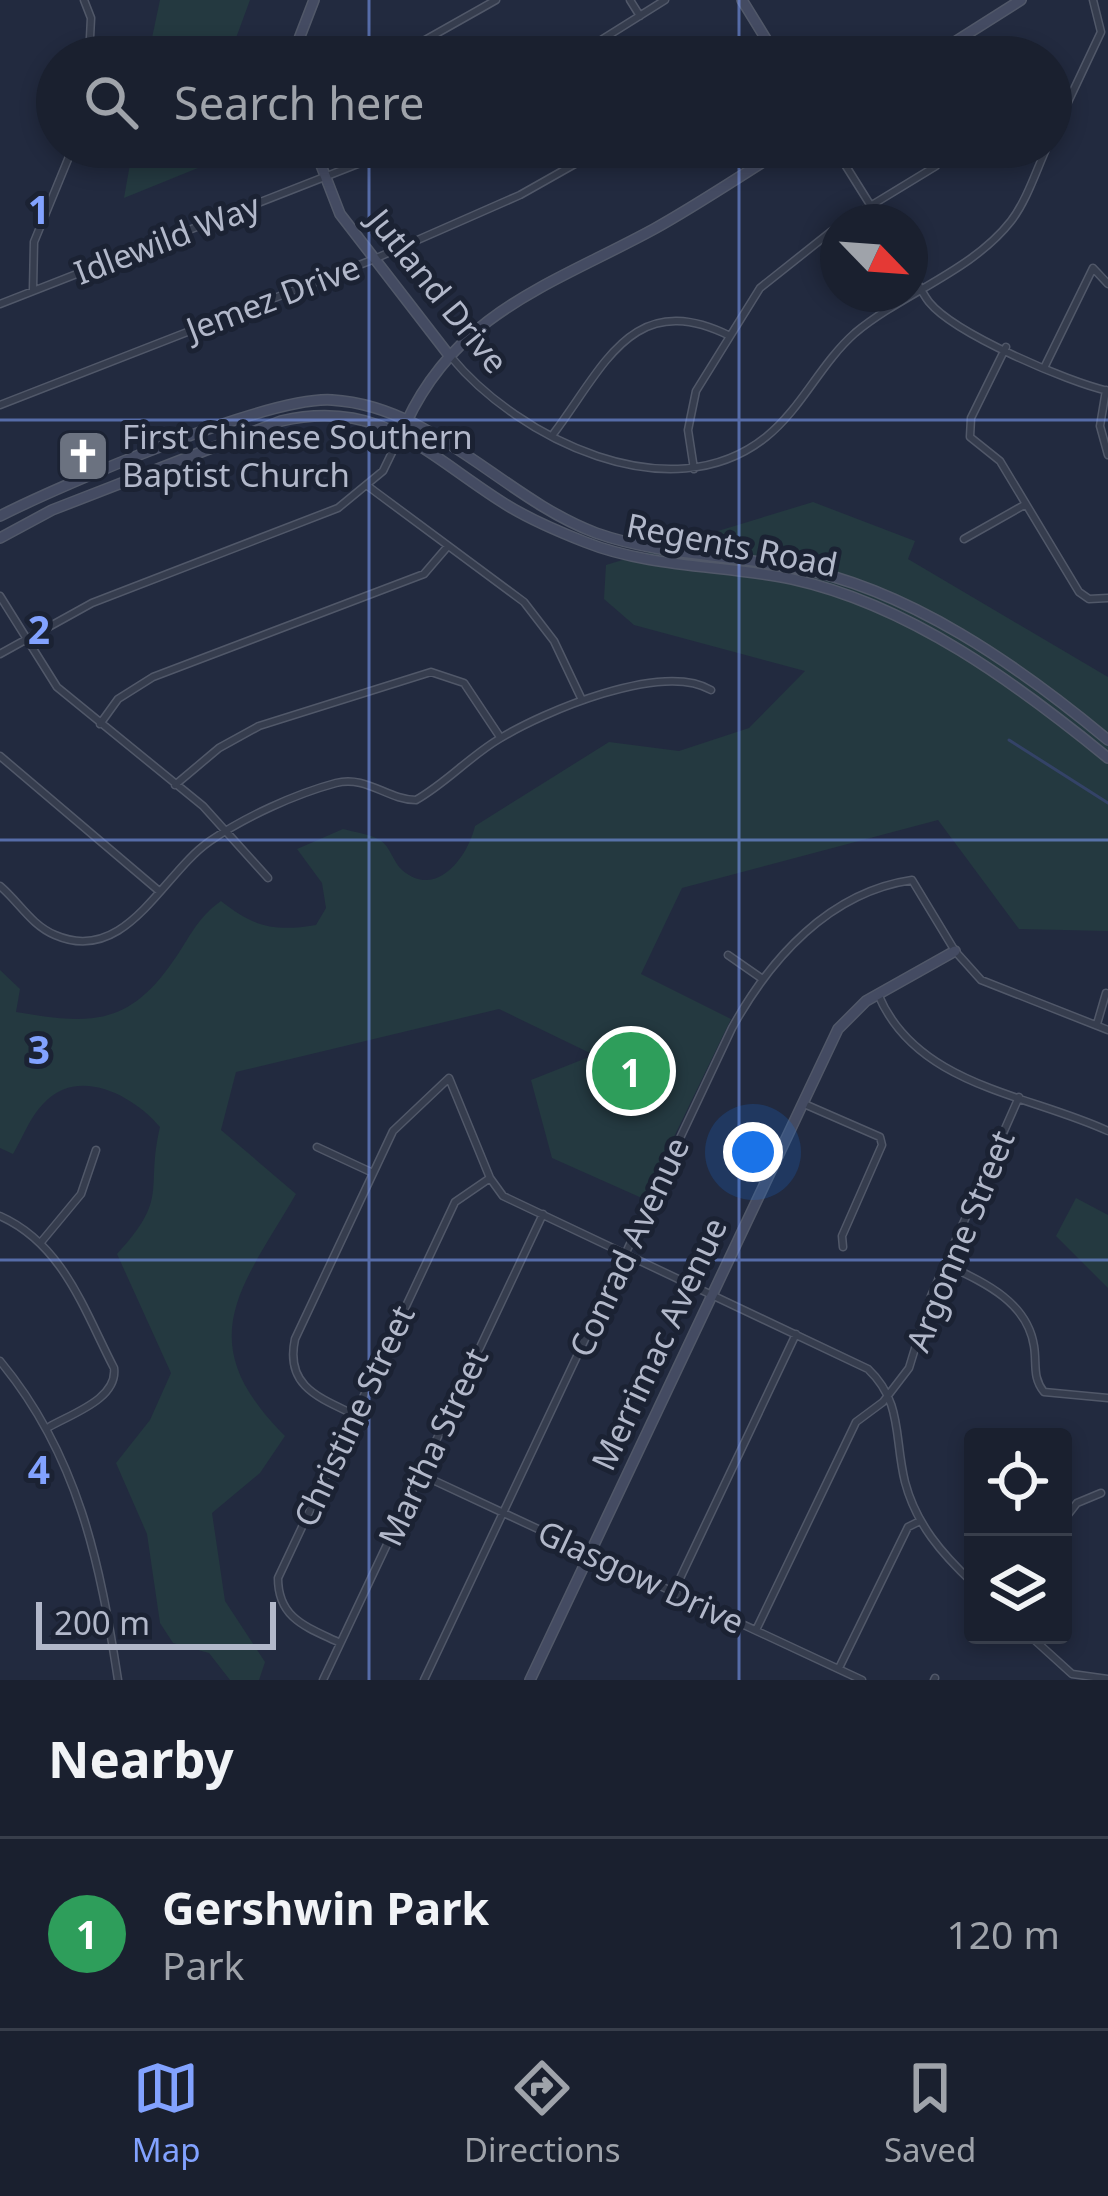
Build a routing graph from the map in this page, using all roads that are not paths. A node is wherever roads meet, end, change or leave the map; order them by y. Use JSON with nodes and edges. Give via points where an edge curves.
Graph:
{"nodes":[{"id":1,"x":84,"y":0,"type":"edge"},
{"id":2,"x":314,"y":0,"type":"edge"},
{"id":3,"x":496,"y":0,"type":"edge"},
{"id":4,"x":630,"y":0,"type":"edge"},
{"id":5,"x":665,"y":0,"type":"edge"},
{"id":6,"x":742,"y":0,"type":"edge"},
{"id":7,"x":1021,"y":0,"type":"edge"},
{"id":8,"x":1093,"y":0,"type":"edge"},
{"id":9,"x":640,"y":16,"type":"junction"},
{"id":10,"x":90,"y":36,"type":"edge"},
{"id":11,"x":300,"y":36,"type":"edge"},
{"id":12,"x":432,"y":36,"type":"edge"},
{"id":13,"x":608,"y":36,"type":"edge"},
{"id":14,"x":764,"y":36,"type":"edge"},
{"id":15,"x":964,"y":36,"type":"edge"},
{"id":16,"x":1072,"y":93,"type":"edge"},
{"id":17,"x":64,"y":168,"type":"edge"},
{"id":18,"x":322,"y":168,"type":"edge"},
{"id":19,"x":352,"y":168,"type":"edge"},
{"id":20,"x":568,"y":168,"type":"edge"},
{"id":21,"x":753,"y":168,"type":"edge"},
{"id":22,"x":847,"y":168,"type":"edge"},
{"id":23,"x":933,"y":168,"type":"edge"},
{"id":24,"x":1037,"y":168,"type":"edge"},
{"id":25,"x":326,"y":179,"type":"junction"},
{"id":26,"x":869,"y":204,"type":"edge"},
{"id":27,"x":872,"y":204,"type":"edge"},
{"id":28,"x":820,"y":239,"type":"edge"},
{"id":29,"x":372,"y":260,"type":"junction"},
{"id":30,"x":1108,"y":284,"type":"edge"},
{"id":31,"x":928,"y":285,"type":"edge"},
{"id":32,"x":33,"y":290,"type":"junction"},
{"id":33,"x":928,"y":296,"type":"edge"},
{"id":34,"x":0,"y":304,"type":"edge"},
{"id":35,"x":890,"y":312,"type":"edge"},
{"id":36,"x":730,"y":337,"type":"junction"},
{"id":37,"x":1006,"y":347,"type":"junction"},
{"id":38,"x":448,"y":354,"type":"junction"},
{"id":39,"x":1046,"y":366,"type":"junction"},
{"id":40,"x":1107,"y":391,"type":"edge"},
{"id":41,"x":0,"y":405,"type":"edge"},
{"id":42,"x":408,"y":419,"type":"junction"},
{"id":43,"x":401,"y":433,"type":"junction"},
{"id":44,"x":554,"y":434,"type":"junction"},
{"id":45,"x":1108,"y":455,"type":"edge"},
{"id":46,"x":694,"y":469,"type":"junction"},
{"id":47,"x":369,"y":487,"type":"junction"},
{"id":48,"x":1026,"y":504,"type":"junction"},
{"id":49,"x":0,"y":516,"type":"edge"},
{"id":50,"x":0,"y":538,"type":"edge"},
{"id":51,"x":964,"y":539,"type":"dead end"},
{"id":52,"x":448,"y":546,"type":"junction"},
{"id":53,"x":0,"y":596,"type":"edge"},
{"id":54,"x":1108,"y":598,"type":"edge"},
{"id":55,"x":24,"y":639,"type":"junction"},
{"id":56,"x":0,"y":654,"type":"edge"},
{"id":57,"x":711,"y":689,"type":"dead end"},
{"id":58,"x":582,"y":700,"type":"junction"},
{"id":59,"x":100,"y":724,"type":"junction"},
{"id":60,"x":500,"y":737,"type":"junction"},
{"id":61,"x":1108,"y":740,"type":"edge"},
{"id":62,"x":0,"y":756,"type":"edge"},
{"id":63,"x":1108,"y":758,"type":"edge"},
{"id":64,"x":176,"y":785,"type":"junction"},
{"id":65,"x":226,"y":831,"type":"junction"},
{"id":66,"x":268,"y":878,"type":"dead end"},
{"id":67,"x":0,"y":886,"type":"edge"},
{"id":68,"x":159,"y":891,"type":"junction"},
{"id":69,"x":956,"y":952,"type":"junction"},
{"id":70,"x":728,"y":955,"type":"dead end"},
{"id":71,"x":761,"y":978,"type":"junction"},
{"id":72,"x":1106,"y":993,"type":"edge"},
{"id":73,"x":878,"y":994,"type":"junction"},
{"id":74,"x":1096,"y":1025,"type":"junction"},
{"id":75,"x":1108,"y":1030,"type":"edge"},
{"id":76,"x":1019,"y":1097,"type":"junction"},
{"id":77,"x":802,"y":1103,"type":"junction"},
{"id":78,"x":1108,"y":1131,"type":"edge"},
{"id":79,"x":317,"y":1147,"type":"dead end"},
{"id":80,"x":96,"y":1150,"type":"dead end"},
{"id":81,"x":373,"y":1174,"type":"junction"},
{"id":82,"x":490,"y":1178,"type":"junction"},
{"id":83,"x":543,"y":1214,"type":"junction"},
{"id":84,"x":0,"y":1216,"type":"edge"},
{"id":85,"x":42,"y":1240,"type":"junction"},
{"id":86,"x":843,"y":1247,"type":"dead end"},
{"id":87,"x":626,"y":1253,"type":"junction"},
{"id":88,"x":945,"y":1264,"type":"junction"},
{"id":89,"x":712,"y":1294,"type":"junction"},
{"id":90,"x":796,"y":1334,"type":"junction"},
{"id":91,"x":0,"y":1360,"type":"edge"},
{"id":92,"x":890,"y":1392,"type":"junction"},
{"id":93,"x":1108,"y":1398,"type":"edge"},
{"id":94,"x":353,"y":1414,"type":"junction"},
{"id":95,"x":48,"y":1427,"type":"junction"},
{"id":96,"x":420,"y":1474,"type":"junction"},
{"id":97,"x":1101,"y":1493,"type":"dead end"},
{"id":98,"x":1072,"y":1509,"type":"edge"},
{"id":99,"x":503,"y":1513,"type":"junction"},
{"id":100,"x":920,"y":1521,"type":"junction"},
{"id":101,"x":590,"y":1553,"type":"junction"},
{"id":102,"x":964,"y":1572,"type":"edge"},
{"id":103,"x":673,"y":1592,"type":"junction"},
{"id":104,"x":756,"y":1630,"type":"junction"},
{"id":105,"x":340,"y":1642,"type":"junction"},
{"id":106,"x":1038,"y":1644,"type":"edge"},
{"id":107,"x":839,"y":1669,"type":"junction"},
{"id":108,"x":1069,"y":1677,"type":"edge"},
{"id":109,"x":1108,"y":1679,"type":"edge"},
{"id":110,"x":118,"y":1680,"type":"edge"},
{"id":111,"x":323,"y":1680,"type":"edge"},
{"id":112,"x":424,"y":1680,"type":"edge"},
{"id":113,"x":530,"y":1680,"type":"edge"},
{"id":114,"x":862,"y":1680,"type":"edge"}],
"edges":[{"from":1,"to":10,"type":"street"},
{"from":2,"to":11,"type":"main road"},
{"from":3,"to":12,"type":"street"},
{"from":4,"to":9,"type":"street"},
{"from":5,"to":9,"type":"street"},
{"from":6,"to":14,"type":"main road"},
{"from":7,"to":15,"type":"main road"},
{"from":8,"to":16,"type":"street","via":[[1101,32]]},
{"from":9,"to":13,"type":"street"},
{"from":17,"to":32,"type":"street","via":[[34,242]]},
{"from":18,"to":25,"type":"main road","name":"Jutland Drive"},
{"from":19,"to":25,"type":"street","name":"Idlewild Way"},
{"from":20,"to":29,"type":"street","name":"Jemez Drive"},
{"from":21,"to":38,"type":"main road","via":[[506,306]]},
{"from":22,"to":26,"type":"street"},
{"from":23,"to":27,"type":"street"},
{"from":24,"to":31,"type":"street","via":[[993,241]]},
{"from":25,"to":29,"type":"main road","name":"Jutland Drive"},
{"from":25,"to":32,"type":"street","name":"Idlewild Way"},
{"from":28,"to":36,"type":"street","via":[[779,268]]},
{"from":29,"to":38,"type":"main road","name":"Jutland Drive"},
{"from":29,"to":41,"type":"street","name":"Jemez Drive"},
{"from":30,"to":39,"type":"street","via":[[1093,268]]},
{"from":32,"to":34,"type":"street","name":"Idlewild Way"},
{"from":33,"to":37,"type":"street","via":[[943,314]]},
{"from":35,"to":46,"type":"street","via":[[843,345],[767,437]]},
{"from":36,"to":44,"type":"street","via":[[683,319],[632,332]]},
{"from":36,"to":46,"type":"street","via":[[690,406]]},
{"from":37,"to":39,"type":"street"},
{"from":37,"to":48,"type":"street","via":[[971,418],[970,437],[1000,461]]},
{"from":38,"to":42,"type":"main road"},
{"from":38,"to":44,"type":"street","name":"Jutland Drive","via":[[478,389]]},
{"from":39,"to":40,"type":"street"},
{"from":40,"to":45,"type":"street","via":[[1100,426]]},
{"from":42,"to":43,"type":"main road"},
{"from":42,"to":49,"type":"main road","name":"Regents Road","via":[[372,405],[290,402]]},
{"from":42,"to":61,"type":"main road","name":"Regents Road","via":[[543,510],[599,534],[865,586],[963,639]]},
{"from":43,"to":47,"type":"street"},
{"from":43,"to":50,"type":"main road","name":"Regents Road","via":[[356,416],[280,421]]},
{"from":43,"to":63,"type":"main road","name":"Regents Road","via":[[504,504],[593,545],[863,599],[1042,706]]},
{"from":44,"to":46,"type":"street","name":"Jutland Drive","via":[[608,462]]},
{"from":47,"to":52,"type":"street"},
{"from":47,"to":55,"type":"street","via":[[338,508],[92,603]]},
{"from":48,"to":51,"type":"street"},
{"from":48,"to":54,"type":"street","via":[[1079,592]]},
{"from":52,"to":58,"type":"street","via":[[536,616]]},
{"from":52,"to":59,"type":"street","via":[[424,574],[153,677],[118,699]]},
{"from":53,"to":55,"type":"street"},
{"from":55,"to":56,"type":"street"},
{"from":55,"to":59,"type":"street","via":[[56,687]]},
{"from":57,"to":58,"type":"street","via":[[676,683]]},
{"from":58,"to":60,"type":"street"},
{"from":59,"to":64,"type":"street"},
{"from":60,"to":64,"type":"street","via":[[464,683],[431,672],[259,726]]},
{"from":60,"to":65,"type":"street","via":[[416,800],[339,782]]},
{"from":62,"to":68,"type":"street"},
{"from":64,"to":65,"type":"street"},
{"from":65,"to":66,"type":"street"},
{"from":65,"to":68,"type":"street"},
{"from":67,"to":68,"type":"street","via":[[52,935],[86,942],[123,929]]},
{"from":69,"to":71,"type":"street","name":"Conrad Avenue","via":[[922,889],[906,880],[823,918]]},
{"from":69,"to":73,"type":"main road","name":"Merrimac Avenue"},
{"from":69,"to":74,"type":"street","via":[[1005,993]]},
{"from":70,"to":71,"type":"street"},
{"from":71,"to":87,"type":"street","name":"Conrad Avenue"},
{"from":72,"to":74,"type":"street"},
{"from":73,"to":76,"type":"street","via":[[923,1055]]},
{"from":73,"to":77,"type":"main road","name":"Merrimac Avenue","via":[[838,1029]]},
{"from":74,"to":75,"type":"street"},
{"from":76,"to":78,"type":"street"},
{"from":76,"to":88,"type":"street","name":"Argonne Street"},
{"from":77,"to":86,"type":"street","via":[[882,1144]]},
{"from":77,"to":89,"type":"main road","name":"Merrimac Avenue"},
{"from":79,"to":81,"type":"street"},
{"from":80,"to":85,"type":"street","via":[[81,1194]]},
{"from":81,"to":82,"type":"street","via":[[393,1131],[449,1078]]},
{"from":81,"to":94,"type":"street","via":[[292,1354],[305,1390]]},
{"from":82,"to":83,"type":"street","via":[[503,1196]]},
{"from":82,"to":94,"type":"street","name":"Christine Street","via":[[455,1202]]},
{"from":83,"to":87,"type":"street"},
{"from":83,"to":96,"type":"street","name":"Martha Street"},
{"from":84,"to":85,"type":"street"},
{"from":85,"to":95,"type":"street","via":[[115,1379],[107,1393]]},
{"from":87,"to":89,"type":"street"},
{"from":87,"to":99,"type":"street","name":"Conrad Avenue"},
{"from":88,"to":92,"type":"street","name":"Argonne Street","via":[[909,1368]]},
{"from":88,"to":93,"type":"street","via":[[1010,1301],[1032,1332],[1035,1381],[1044,1392]]},
{"from":89,"to":90,"type":"street"},
{"from":89,"to":101,"type":"main road","name":"Merrimac Avenue"},
{"from":90,"to":92,"type":"street","via":[[868,1369]]},
{"from":90,"to":103,"type":"street"},
{"from":91,"to":95,"type":"street"},
{"from":92,"to":100,"type":"street"},
{"from":92,"to":104,"type":"street","name":"Argonne Street","via":[[856,1422]]},
{"from":94,"to":105,"type":"street","name":"Christine Street","via":[[278,1578],[289,1617]]},
{"from":95,"to":110,"type":"street","via":[[86,1513]]},
{"from":96,"to":99,"type":"street","name":"Glasgow Drive"},
{"from":96,"to":105,"type":"street","name":"Martha Street"},
{"from":97,"to":98,"type":"street"},
{"from":99,"to":101,"type":"street","name":"Glasgow Drive"},
{"from":99,"to":112,"type":"street","name":"Conrad Avenue"},
{"from":100,"to":102,"type":"street"},
{"from":100,"to":107,"type":"street","via":[[908,1527]]},
{"from":101,"to":103,"type":"street","name":"Glasgow Drive"},
{"from":101,"to":113,"type":"main road","name":"Merrimac Avenue"},
{"from":103,"to":104,"type":"street","name":"Glasgow Drive"},
{"from":104,"to":107,"type":"street","name":"Glasgow Drive"},
{"from":105,"to":111,"type":"street","name":"Martha Street"},
{"from":106,"to":108,"type":"street"},
{"from":107,"to":114,"type":"street","name":"Glasgow Drive"},
{"from":108,"to":109,"type":"street"}]}
